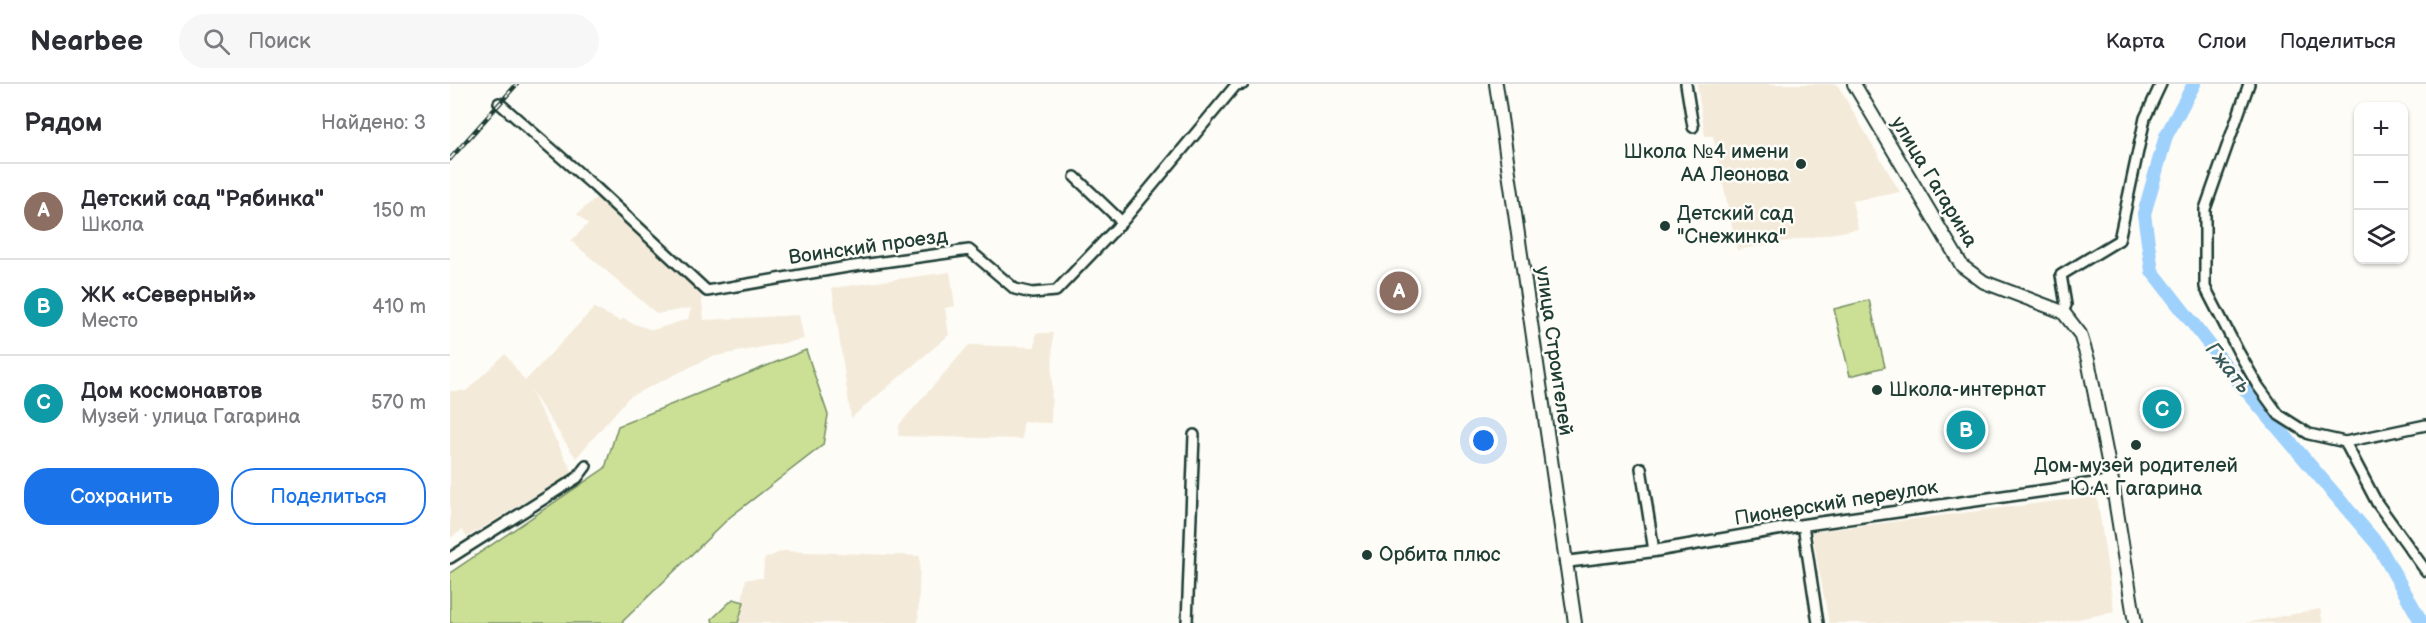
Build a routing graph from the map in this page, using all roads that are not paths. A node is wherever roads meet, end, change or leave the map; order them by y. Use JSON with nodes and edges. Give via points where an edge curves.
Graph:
{"nodes":[{"id":1,"x":1243,"y":84,"type":"edge"},
{"id":2,"x":1496,"y":84,"type":"edge"},
{"id":3,"x":1686,"y":84,"type":"edge"},
{"id":4,"x":1854,"y":84,"type":"edge"},
{"id":5,"x":2161,"y":84,"type":"edge"},
{"id":6,"x":2249,"y":84,"type":"edge"},
{"id":7,"x":500,"y":104,"type":"dead end"},
{"id":8,"x":1693,"y":127,"type":"dead end"},
{"id":9,"x":1075,"y":177,"type":"dead end"},
{"id":10,"x":1122,"y":222,"type":"junction"},
{"id":11,"x":2063,"y":312,"type":"junction"},
{"id":12,"x":2426,"y":425,"type":"edge"},
{"id":13,"x":1194,"y":435,"type":"dead end"},
{"id":14,"x":2345,"y":442,"type":"junction"},
{"id":15,"x":586,"y":466,"type":"dead end"},
{"id":16,"x":1641,"y":468,"type":"dead end"},
{"id":17,"x":2112,"y":481,"type":"junction"},
{"id":18,"x":1803,"y":525,"type":"junction"},
{"id":19,"x":1654,"y":551,"type":"junction"},
{"id":20,"x":450,"y":558,"type":"edge"},
{"id":21,"x":1565,"y":562,"type":"junction"},
{"id":22,"x":2426,"y":571,"type":"edge"},
{"id":23,"x":1187,"y":623,"type":"edge"},
{"id":24,"x":1575,"y":623,"type":"edge"},
{"id":25,"x":1818,"y":623,"type":"edge"},
{"id":26,"x":2135,"y":623,"type":"edge"}],
"edges":[{"from":1,"to":10,"type":"street","name":"Воинский проезд","via":[[1236,85]]},
{"from":2,"to":21,"type":"main road","name":"улица Строителей"},
{"from":3,"to":8,"type":"street"},
{"from":4,"to":11,"type":"main road","name":"улица Гагарина","via":[[1962,266],[1984,282]]},
{"from":5,"to":11,"type":"street","via":[[2145,118],[2119,240],[2061,275],[2066,305]]},
{"from":6,"to":14,"type":"street","via":[[2205,209],[2205,287],[2258,386],[2279,415],[2308,434]]},
{"from":7,"to":10,"type":"street","name":"Воинский проезд","via":[[706,291],[969,250],[1015,289],[1032,293],[1056,291]]},
{"from":9,"to":10,"type":"street"},
{"from":11,"to":17,"type":"main road","via":[[2084,344]]},
{"from":12,"to":14,"type":"street"},
{"from":13,"to":23,"type":"street"},
{"from":14,"to":22,"type":"street","via":[[2377,503]]},
{"from":15,"to":20,"type":"street","via":[[577,478]]},
{"from":16,"to":19,"type":"street"},
{"from":17,"to":18,"type":"street","name":"Пионерский переулок"},
{"from":17,"to":26,"type":"main road"},
{"from":18,"to":19,"type":"street","name":"Пионерский переулок"},
{"from":18,"to":25,"type":"street"},
{"from":19,"to":21,"type":"street","name":"Пионерский переулок"},
{"from":21,"to":24,"type":"main road","name":"улица Строителей"}]}
